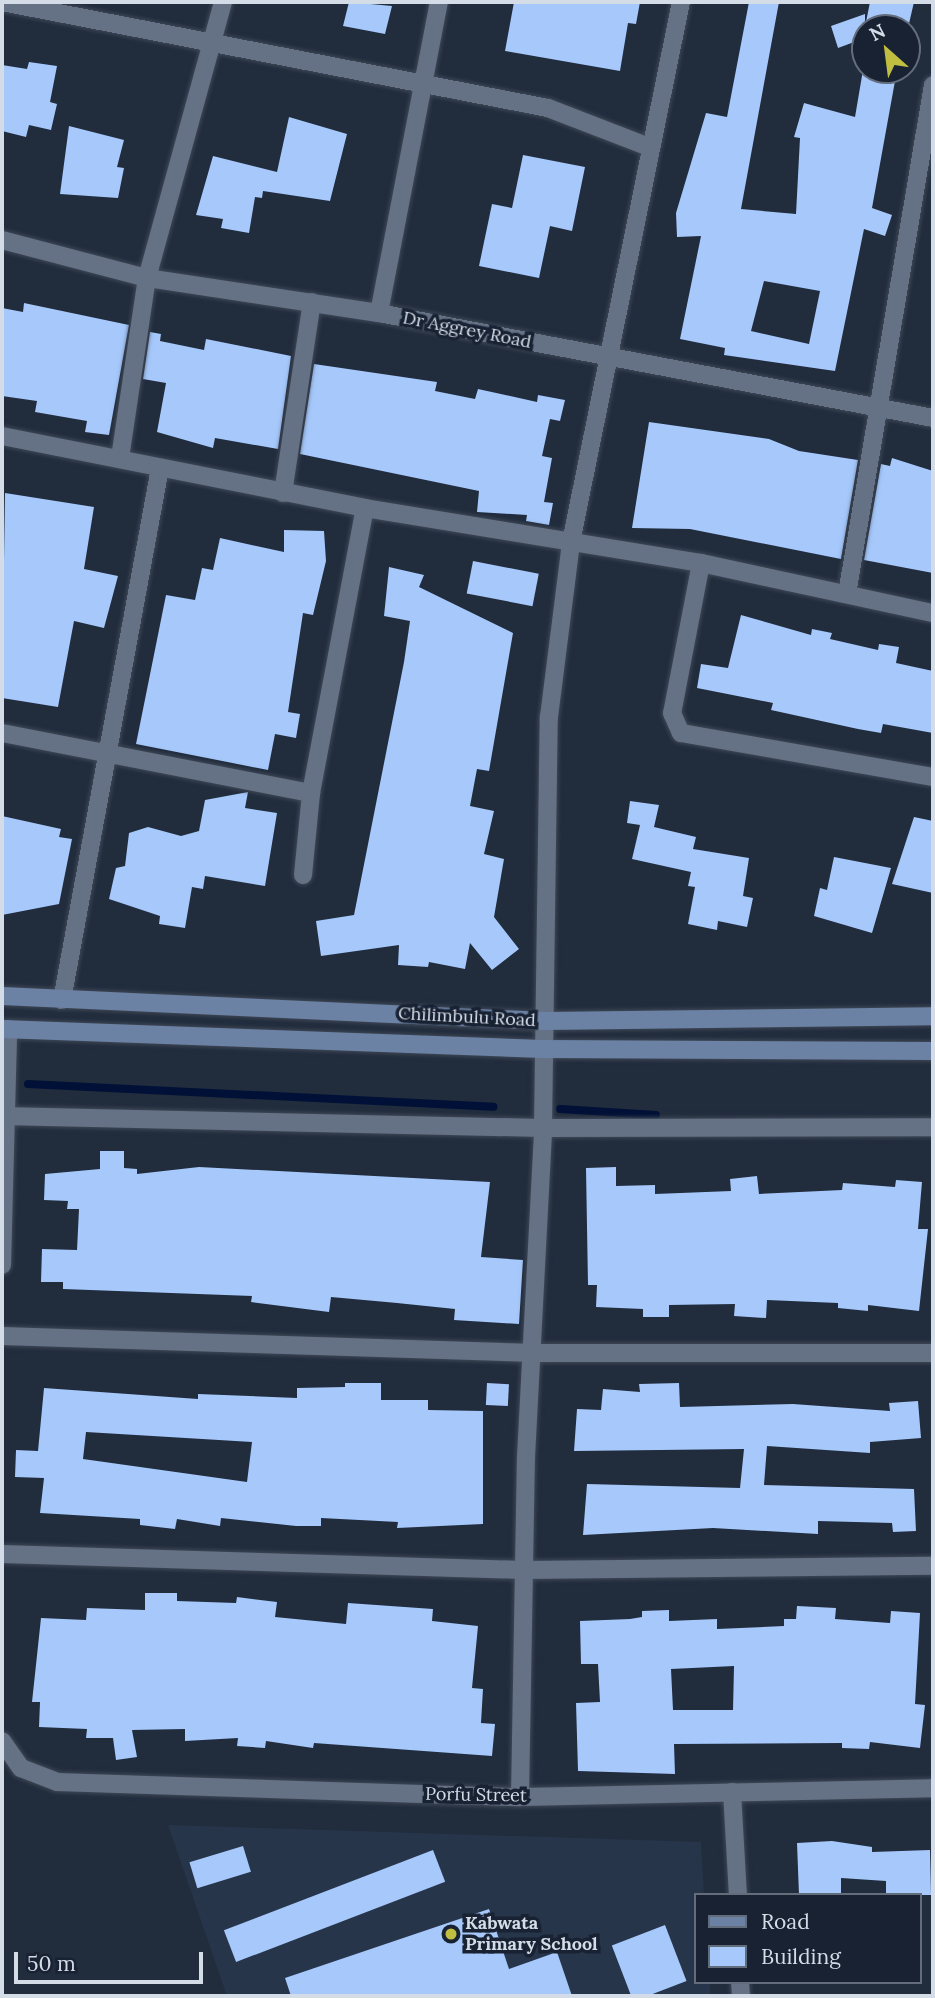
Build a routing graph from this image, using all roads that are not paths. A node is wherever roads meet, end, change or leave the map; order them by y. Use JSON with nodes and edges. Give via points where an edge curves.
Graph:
{"nodes":[{"id":1,"x":2,"y":2,"type":"edge"},
{"id":2,"x":223,"y":2,"type":"edge"},
{"id":3,"x":439,"y":2,"type":"edge"},
{"id":4,"x":681,"y":2,"type":"edge"},
{"id":5,"x":214,"y":45,"type":"junction"},
{"id":6,"x":424,"y":84,"type":"junction"},
{"id":7,"x":933,"y":85,"type":"edge"},
{"id":8,"x":649,"y":147,"type":"junction"},
{"id":9,"x":2,"y":240,"type":"edge"},
{"id":10,"x":147,"y":278,"type":"junction"},
{"id":11,"x":312,"y":302,"type":"junction"},
{"id":12,"x":379,"y":313,"type":"junction"},
{"id":13,"x":608,"y":356,"type":"junction"},
{"id":14,"x":878,"y":407,"type":"junction"},
{"id":15,"x":933,"y":418,"type":"edge"},
{"id":16,"x":2,"y":436,"type":"edge"},
{"id":17,"x":120,"y":458,"type":"junction"},
{"id":18,"x":160,"y":468,"type":"junction"},
{"id":19,"x":283,"y":493,"type":"junction"},
{"id":20,"x":365,"y":508,"type":"junction"},
{"id":21,"x":571,"y":542,"type":"junction"},
{"id":22,"x":701,"y":563,"type":"junction"},
{"id":23,"x":847,"y":594,"type":"junction"},
{"id":24,"x":933,"y":613,"type":"edge"},
{"id":25,"x":2,"y":733,"type":"edge"},
{"id":26,"x":108,"y":756,"type":"junction"},
{"id":27,"x":933,"y":777,"type":"edge"},
{"id":28,"x":311,"y":793,"type":"junction"},
{"id":29,"x":303,"y":876,"type":"dead end"},
{"id":30,"x":2,"y":996,"type":"edge"},
{"id":31,"x":62,"y":1000,"type":"junction"},
{"id":32,"x":933,"y":1016,"type":"edge"},
{"id":33,"x":545,"y":1021,"type":"junction"},
{"id":34,"x":5,"y":1029,"type":"edge"},
{"id":35,"x":543,"y":1049,"type":"junction"},
{"id":36,"x":933,"y":1051,"type":"edge"},
{"id":37,"x":4,"y":1116,"type":"edge"},
{"id":38,"x":933,"y":1127,"type":"edge"},
{"id":39,"x":543,"y":1128,"type":"junction"},
{"id":40,"x":2,"y":1265,"type":"edge"},
{"id":41,"x":2,"y":1336,"type":"edge"},
{"id":42,"x":536,"y":1353,"type":"junction"},
{"id":43,"x":933,"y":1353,"type":"edge"},
{"id":44,"x":2,"y":1554,"type":"edge"},
{"id":45,"x":933,"y":1566,"type":"edge"},
{"id":46,"x":523,"y":1570,"type":"junction"},
{"id":47,"x":2,"y":1741,"type":"edge"},
{"id":48,"x":933,"y":1788,"type":"edge"},
{"id":49,"x":732,"y":1792,"type":"junction"},
{"id":50,"x":520,"y":1797,"type":"junction"},
{"id":51,"x":738,"y":1893,"type":"edge"}],
"edges":[{"from":1,"to":5,"type":"street"},
{"from":2,"to":5,"type":"street"},
{"from":3,"to":6,"type":"street"},
{"from":4,"to":8,"type":"street"},
{"from":5,"to":6,"type":"street"},
{"from":5,"to":10,"type":"street"},
{"from":6,"to":8,"type":"street","via":[[548,108]]},
{"from":6,"to":12,"type":"street"},
{"from":7,"to":14,"type":"street"},
{"from":8,"to":13,"type":"street"},
{"from":9,"to":10,"type":"street","name":"Dr Aggrey Road"},
{"from":10,"to":11,"type":"street","name":"Dr Aggrey Road"},
{"from":10,"to":17,"type":"street"},
{"from":11,"to":12,"type":"street","name":"Dr Aggrey Road"},
{"from":11,"to":19,"type":"street"},
{"from":12,"to":13,"type":"street","name":"Dr Aggrey Road"},
{"from":13,"to":14,"type":"street","name":"Dr Aggrey Road"},
{"from":13,"to":21,"type":"street"},
{"from":14,"to":15,"type":"street","name":"Dr Aggrey Road"},
{"from":14,"to":23,"type":"street"},
{"from":16,"to":17,"type":"street"},
{"from":17,"to":18,"type":"street"},
{"from":18,"to":19,"type":"street"},
{"from":18,"to":26,"type":"street"},
{"from":19,"to":20,"type":"street"},
{"from":20,"to":21,"type":"street"},
{"from":20,"to":28,"type":"street"},
{"from":21,"to":22,"type":"street"},
{"from":21,"to":33,"type":"street","via":[[549,717]]},
{"from":22,"to":23,"type":"street"},
{"from":22,"to":27,"type":"street","via":[[672,713],[681,733]]},
{"from":23,"to":24,"type":"street"},
{"from":25,"to":26,"type":"street"},
{"from":26,"to":28,"type":"street"},
{"from":26,"to":31,"type":"street"},
{"from":28,"to":29,"type":"street"},
{"from":30,"to":31,"type":"main road","name":"Chilimbulu Road"},
{"from":31,"to":33,"type":"main road","name":"Chilimbulu Road"},
{"from":32,"to":33,"type":"main road","name":"Chilimbulu Road"},
{"from":33,"to":35,"type":"street"},
{"from":34,"to":35,"type":"main road","name":"Chilimbulu Road"},
{"from":34,"to":37,"type":"street"},
{"from":35,"to":36,"type":"main road","name":"Chilimbulu Road"},
{"from":35,"to":39,"type":"street"},
{"from":37,"to":39,"type":"street"},
{"from":37,"to":40,"type":"street"},
{"from":38,"to":39,"type":"street"},
{"from":39,"to":42,"type":"street"},
{"from":41,"to":42,"type":"street"},
{"from":42,"to":43,"type":"street"},
{"from":42,"to":46,"type":"street"},
{"from":44,"to":46,"type":"street"},
{"from":45,"to":46,"type":"street"},
{"from":46,"to":50,"type":"street"},
{"from":47,"to":50,"type":"street","name":"Porfu Street","via":[[21,1768],[57,1782]]},
{"from":48,"to":49,"type":"street","name":"Porfu Street"},
{"from":49,"to":50,"type":"street","name":"Porfu Street"},
{"from":49,"to":51,"type":"street"}]}
